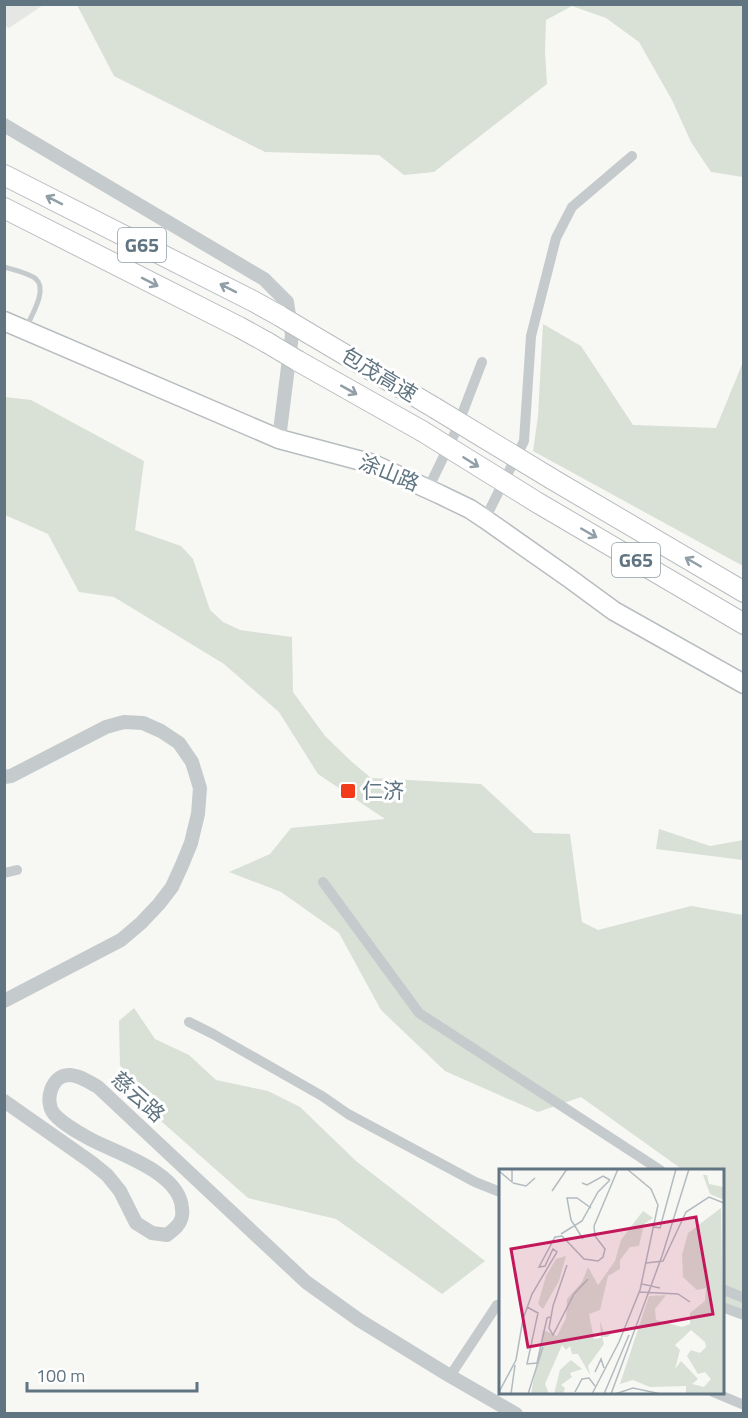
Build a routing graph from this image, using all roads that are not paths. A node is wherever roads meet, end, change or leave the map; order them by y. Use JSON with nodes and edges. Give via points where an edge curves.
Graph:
{"nodes":[{"id":1,"x":4,"y":125,"type":"edge"},
{"id":2,"x":632,"y":156,"type":"dead end"},
{"id":3,"x":4,"y":175,"type":"edge"},
{"id":4,"x":4,"y":208,"type":"edge"},
{"id":5,"x":4,"y":267,"type":"edge"},
{"id":6,"x":4,"y":321,"type":"edge"},
{"id":7,"x":25,"y":329,"type":"junction"},
{"id":8,"x":482,"y":362,"type":"dead end"},
{"id":9,"x":279,"y":439,"type":"junction"},
{"id":10,"x":428,"y":489,"type":"junction"},
{"id":11,"x":485,"y":519,"type":"junction"},
{"id":12,"x":744,"y":592,"type":"edge"},
{"id":13,"x":738,"y":620,"type":"edge"},
{"id":14,"x":744,"y":684,"type":"edge"},
{"id":15,"x":4,"y":777,"type":"edge"},
{"id":16,"x":17,"y":870,"type":"dead end"},
{"id":17,"x":4,"y":873,"type":"edge"},
{"id":18,"x":324,"y":882,"type":"dead end"},
{"id":19,"x":4,"y":1001,"type":"edge"},
{"id":20,"x":189,"y":1022,"type":"dead end"},
{"id":21,"x":4,"y":1101,"type":"edge"},
{"id":22,"x":658,"y":1169,"type":"edge"},
{"id":23,"x":499,"y":1190,"type":"edge"},
{"id":24,"x":724,"y":1289,"type":"edge"},
{"id":25,"x":744,"y":1298,"type":"edge"},
{"id":26,"x":499,"y":1304,"type":"edge"},
{"id":27,"x":724,"y":1307,"type":"edge"},
{"id":28,"x":744,"y":1315,"type":"edge"},
{"id":29,"x":450,"y":1376,"type":"junction"},
{"id":30,"x":718,"y":1394,"type":"edge"},
{"id":31,"x":744,"y":1405,"type":"edge"},
{"id":32,"x":516,"y":1413,"type":"edge"}],
"edges":[{"from":1,"to":9,"type":"street","via":[[264,279],[287,302],[292,335]]},
{"from":2,"to":11,"type":"street","via":[[572,207],[556,238],[531,336],[525,441]]},
{"from":12,"to":3,"type":"highway","name":"包茂高速","number":"G65","one_way":true,"bridge":true,"via":[[253,301]]},
{"from":4,"to":13,"type":"highway","name":"包茂高速","number":"G65","one_way":true,"bridge":true,"via":[[239,327]]},
{"from":5,"to":7,"type":"lane","via":[[34,278],[40,286],[40,296]]},
{"from":6,"to":7,"type":"main road","name":"涂山路"},
{"from":7,"to":9,"type":"main road","name":"涂山路"},
{"from":8,"to":10,"type":"street"},
{"from":9,"to":10,"type":"main road","name":"涂山路","via":[[373,464]]},
{"from":10,"to":11,"type":"main road","name":"涂山路"},
{"from":11,"to":14,"type":"main road","name":"涂山路","via":[[614,611]]},
{"from":15,"to":19,"type":"street","via":[[106,727],[124,722],[143,723],[179,743],[192,762],[200,788],[198,814],[183,865],[172,887],[141,923],[121,940]]},
{"from":16,"to":17,"type":"street"},
{"from":18,"to":22,"type":"street","via":[[419,1013]]},
{"from":20,"to":23,"type":"street","via":[[348,1114],[475,1182]]},
{"from":21,"to":29,"type":"street","name":"慈云路","via":[[107,1175],[136,1223],[152,1233],[167,1235],[183,1214],[182,1201],[172,1185],[144,1165],[70,1128],[51,1109],[49,1093],[65,1076],[83,1079],[98,1088],[306,1282]]},
{"from":24,"to":25,"type":"street"},
{"from":26,"to":29,"type":"street"},
{"from":27,"to":28,"type":"street"},
{"from":29,"to":32,"type":"street","name":"慈云路"},
{"from":30,"to":31,"type":"street"}]}
